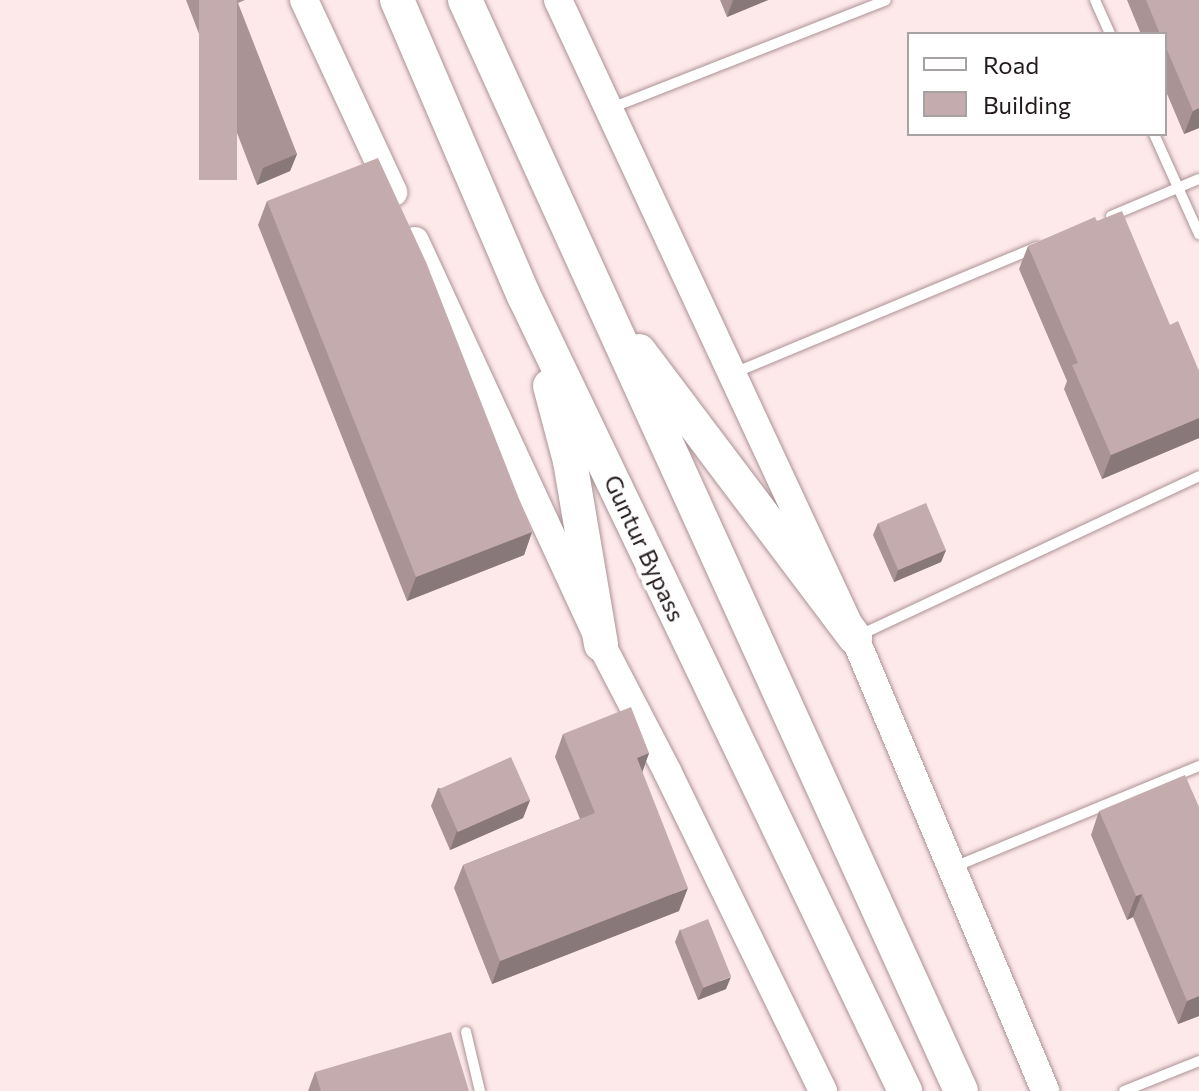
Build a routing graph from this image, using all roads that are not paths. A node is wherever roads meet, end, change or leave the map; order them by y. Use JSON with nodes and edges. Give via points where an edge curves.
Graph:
{"nodes":[{"id":1,"x":304,"y":0,"type":"edge"},
{"id":2,"x":397,"y":0,"type":"edge"},
{"id":3,"x":465,"y":0,"type":"edge"},
{"id":4,"x":558,"y":0,"type":"edge"},
{"id":5,"x":886,"y":0,"type":"edge"},
{"id":6,"x":1095,"y":0,"type":"edge"},
{"id":7,"x":1109,"y":32,"type":"edge"},
{"id":8,"x":609,"y":109,"type":"junction"},
{"id":9,"x":1155,"y":136,"type":"edge"},
{"id":10,"x":1199,"y":179,"type":"edge"},
{"id":11,"x":1179,"y":188,"type":"junction"},
{"id":12,"x":1094,"y":224,"type":"edge"},
{"id":13,"x":1199,"y":234,"type":"edge"},
{"id":14,"x":1051,"y":241,"type":"edge"},
{"id":15,"x":524,"y":296,"type":"junction"},
{"id":16,"x":598,"y":296,"type":"junction"},
{"id":17,"x":732,"y":374,"type":"junction"},
{"id":18,"x":1199,"y":476,"type":"edge"},
{"id":19,"x":855,"y":638,"type":"junction"},
{"id":20,"x":601,"y":644,"type":"junction"},
{"id":21,"x":1199,"y":766,"type":"edge"},
{"id":22,"x":954,"y":867,"type":"junction"},
{"id":23,"x":466,"y":1032,"type":"dead end"},
{"id":24,"x":1199,"y":1061,"type":"edge"},
{"id":25,"x":480,"y":1091,"type":"edge"},
{"id":26,"x":823,"y":1091,"type":"edge"},
{"id":27,"x":905,"y":1091,"type":"edge"},
{"id":28,"x":961,"y":1091,"type":"edge"},
{"id":29,"x":1045,"y":1091,"type":"edge"},
{"id":30,"x":1124,"y":1091,"type":"edge"}],
"edges":[{"from":1,"to":20,"type":"street"},
{"from":2,"to":15,"type":"highway","name":"Guntur Bypass"},
{"from":3,"to":16,"type":"highway"},
{"from":4,"to":8,"type":"street"},
{"from":5,"to":8,"type":"lane"},
{"from":6,"to":7,"type":"lane"},
{"from":8,"to":17,"type":"street"},
{"from":9,"to":11,"type":"lane"},
{"from":10,"to":11,"type":"lane"},
{"from":11,"to":12,"type":"lane"},
{"from":11,"to":13,"type":"lane"},
{"from":14,"to":17,"type":"lane"},
{"from":15,"to":20,"type":"highway","via":[[570,461]]},
{"from":15,"to":27,"type":"highway","name":"Guntur Bypass"},
{"from":16,"to":19,"type":"highway"},
{"from":16,"to":28,"type":"highway"},
{"from":17,"to":19,"type":"street"},
{"from":18,"to":19,"type":"lane"},
{"from":19,"to":22,"type":"street"},
{"from":20,"to":26,"type":"street"},
{"from":21,"to":22,"type":"lane"},
{"from":22,"to":29,"type":"street"},
{"from":23,"to":25,"type":"lane"},
{"from":24,"to":30,"type":"lane"}]}
